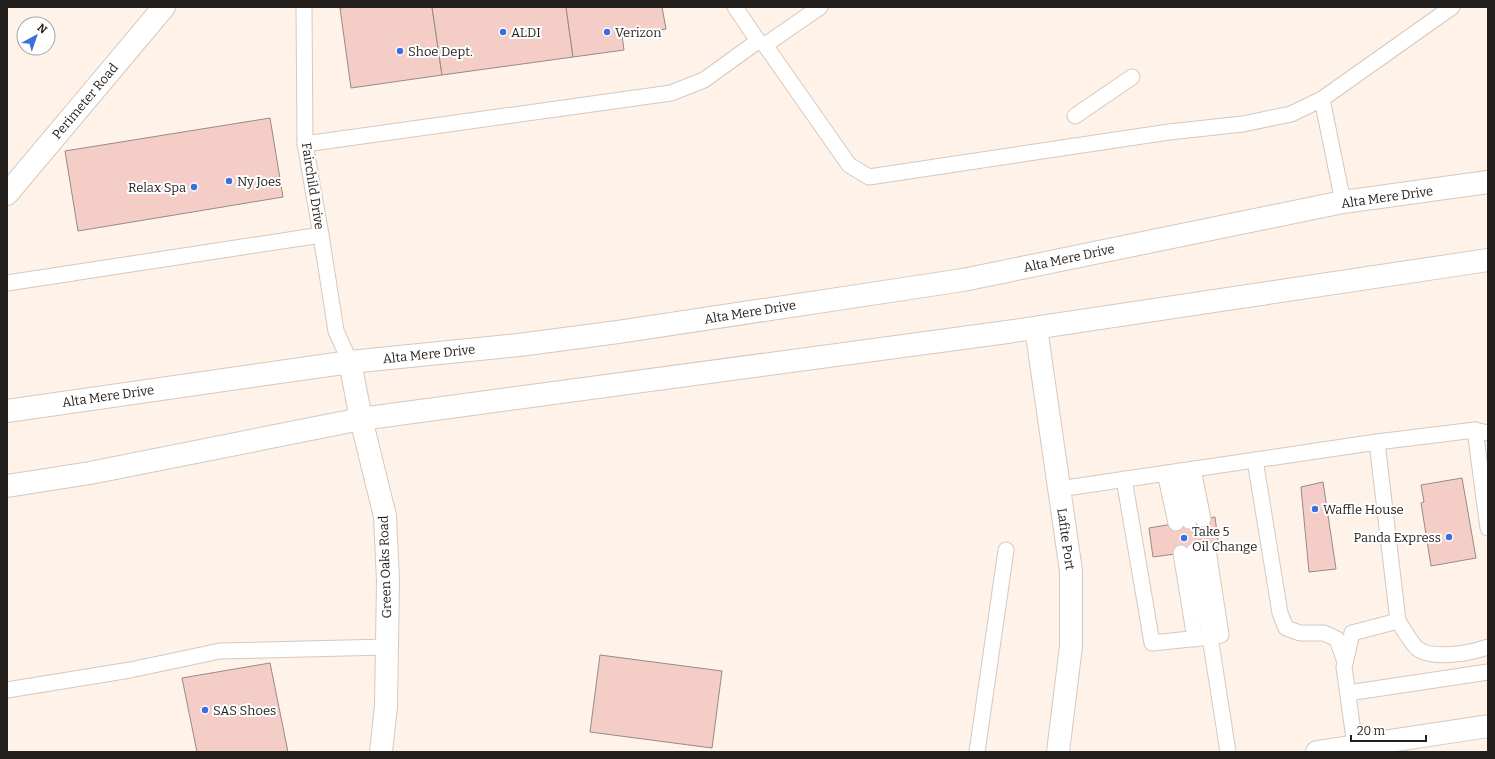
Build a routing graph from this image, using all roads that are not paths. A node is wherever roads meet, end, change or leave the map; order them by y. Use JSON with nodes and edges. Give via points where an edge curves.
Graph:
{"nodes":[{"id":1,"x":164,"y":7,"type":"edge"},
{"id":2,"x":304,"y":7,"type":"edge"},
{"id":3,"x":735,"y":7,"type":"edge"},
{"id":4,"x":820,"y":7,"type":"edge"},
{"id":5,"x":1452,"y":7,"type":"edge"},
{"id":6,"x":761,"y":43,"type":"junction"},
{"id":7,"x":1132,"y":77,"type":"dead end"},
{"id":8,"x":1322,"y":99,"type":"junction"},
{"id":9,"x":1075,"y":116,"type":"dead end"},
{"id":10,"x":305,"y":144,"type":"junction"},
{"id":11,"x":1488,"y":182,"type":"edge"},
{"id":12,"x":7,"y":194,"type":"edge"},
{"id":13,"x":1343,"y":202,"type":"junction"},
{"id":14,"x":321,"y":235,"type":"junction"},
{"id":15,"x":1488,"y":260,"type":"edge"},
{"id":16,"x":7,"y":283,"type":"edge"},
{"id":17,"x":1036,"y":328,"type":"junction"},
{"id":18,"x":350,"y":362,"type":"junction"},
{"id":19,"x":7,"y":411,"type":"edge"},
{"id":20,"x":361,"y":419,"type":"junction"},
{"id":21,"x":1482,"y":432,"type":"edge"},
{"id":22,"x":1377,"y":442,"type":"junction"},
{"id":23,"x":1255,"y":460,"type":"junction"},
{"id":24,"x":1179,"y":471,"type":"junction"},
{"id":25,"x":1124,"y":479,"type":"junction"},
{"id":26,"x":7,"y":486,"type":"edge"},
{"id":27,"x":1059,"y":489,"type":"junction"},
{"id":28,"x":1488,"y":528,"type":"edge"},
{"id":29,"x":1006,"y":550,"type":"dead end"},
{"id":30,"x":1398,"y":621,"type":"junction"},
{"id":31,"x":1210,"y":637,"type":"junction"},
{"id":32,"x":1195,"y":639,"type":"junction"},
{"id":33,"x":387,"y":647,"type":"junction"},
{"id":34,"x":1488,"y":647,"type":"edge"},
{"id":35,"x":1345,"y":663,"type":"junction"},
{"id":36,"x":1488,"y":672,"type":"edge"},
{"id":37,"x":7,"y":690,"type":"edge"},
{"id":38,"x":1348,"y":693,"type":"junction"},
{"id":39,"x":1488,"y":726,"type":"edge"},
{"id":40,"x":1358,"y":748,"type":"edge"},
{"id":41,"x":381,"y":752,"type":"edge"},
{"id":42,"x":977,"y":752,"type":"edge"},
{"id":43,"x":1058,"y":752,"type":"edge"},
{"id":44,"x":1228,"y":752,"type":"edge"},
{"id":45,"x":1317,"y":752,"type":"edge"}],
"edges":[{"from":1,"to":12,"type":"main road","name":"Perimeter Road"},
{"from":2,"to":10,"type":"lane","name":"Fairchild Drive"},
{"from":3,"to":6,"type":"lane"},
{"from":4,"to":6,"type":"lane"},
{"from":5,"to":8,"type":"lane"},
{"from":6,"to":8,"type":"lane","via":[[849,166],[869,177],[1169,132],[1243,124],[1291,114]]},
{"from":6,"to":10,"type":"lane","via":[[704,80],[671,93]]},
{"from":7,"to":9,"type":"lane"},
{"from":8,"to":13,"type":"lane"},
{"from":10,"to":14,"type":"lane","name":"Fairchild Drive"},
{"from":11,"to":13,"type":"main road","name":"Alta Mere Drive"},
{"from":13,"to":18,"type":"main road","name":"Alta Mere Drive","via":[[963,280],[618,332]]},
{"from":14,"to":16,"type":"lane"},
{"from":14,"to":18,"type":"lane","name":"Fairchild Drive","via":[[336,331]]},
{"from":15,"to":17,"type":"main road"},
{"from":17,"to":20,"type":"main road"},
{"from":17,"to":27,"type":"main road","name":"Lafite Port"},
{"from":18,"to":19,"type":"main road","name":"Alta Mere Drive"},
{"from":18,"to":20,"type":"main road","name":"Green Oaks Road"},
{"from":20,"to":26,"type":"main road","via":[[90,473]]},
{"from":20,"to":33,"type":"main road","name":"Green Oaks Road","via":[[385,516],[388,581]]},
{"from":21,"to":22,"type":"lane"},
{"from":21,"to":28,"type":"lane"},
{"from":22,"to":23,"type":"lane"},
{"from":22,"to":30,"type":"lane"},
{"from":23,"to":24,"type":"lane"},
{"from":23,"to":35,"type":"lane","via":[[1280,613],[1286,628],[1300,633],[1324,633],[1337,639]]},
{"from":24,"to":24,"type":"lane","via":[[1189,521]]},
{"from":24,"to":25,"type":"lane"},
{"from":25,"to":27,"type":"lane"},
{"from":25,"to":32,"type":"lane","via":[[1152,643]]},
{"from":27,"to":43,"type":"main road","name":"Lafite Port","via":[[1070,571],[1070,646]]},
{"from":29,"to":42,"type":"lane"},
{"from":30,"to":34,"type":"lane","via":[[1418,649],[1437,656]]},
{"from":30,"to":35,"type":"lane","via":[[1352,633]]},
{"from":31,"to":32,"type":"lane"},
{"from":31,"to":32,"type":"lane","via":[[1194,551]]},
{"from":31,"to":44,"type":"lane"},
{"from":33,"to":37,"type":"lane","via":[[220,651],[130,670]]},
{"from":33,"to":41,"type":"main road","name":"Green Oaks Road","via":[[386,706]]},
{"from":35,"to":38,"type":"lane"},
{"from":36,"to":38,"type":"lane"},
{"from":38,"to":40,"type":"lane"},
{"from":39,"to":40,"type":"main road"},
{"from":40,"to":45,"type":"main road"}]}
